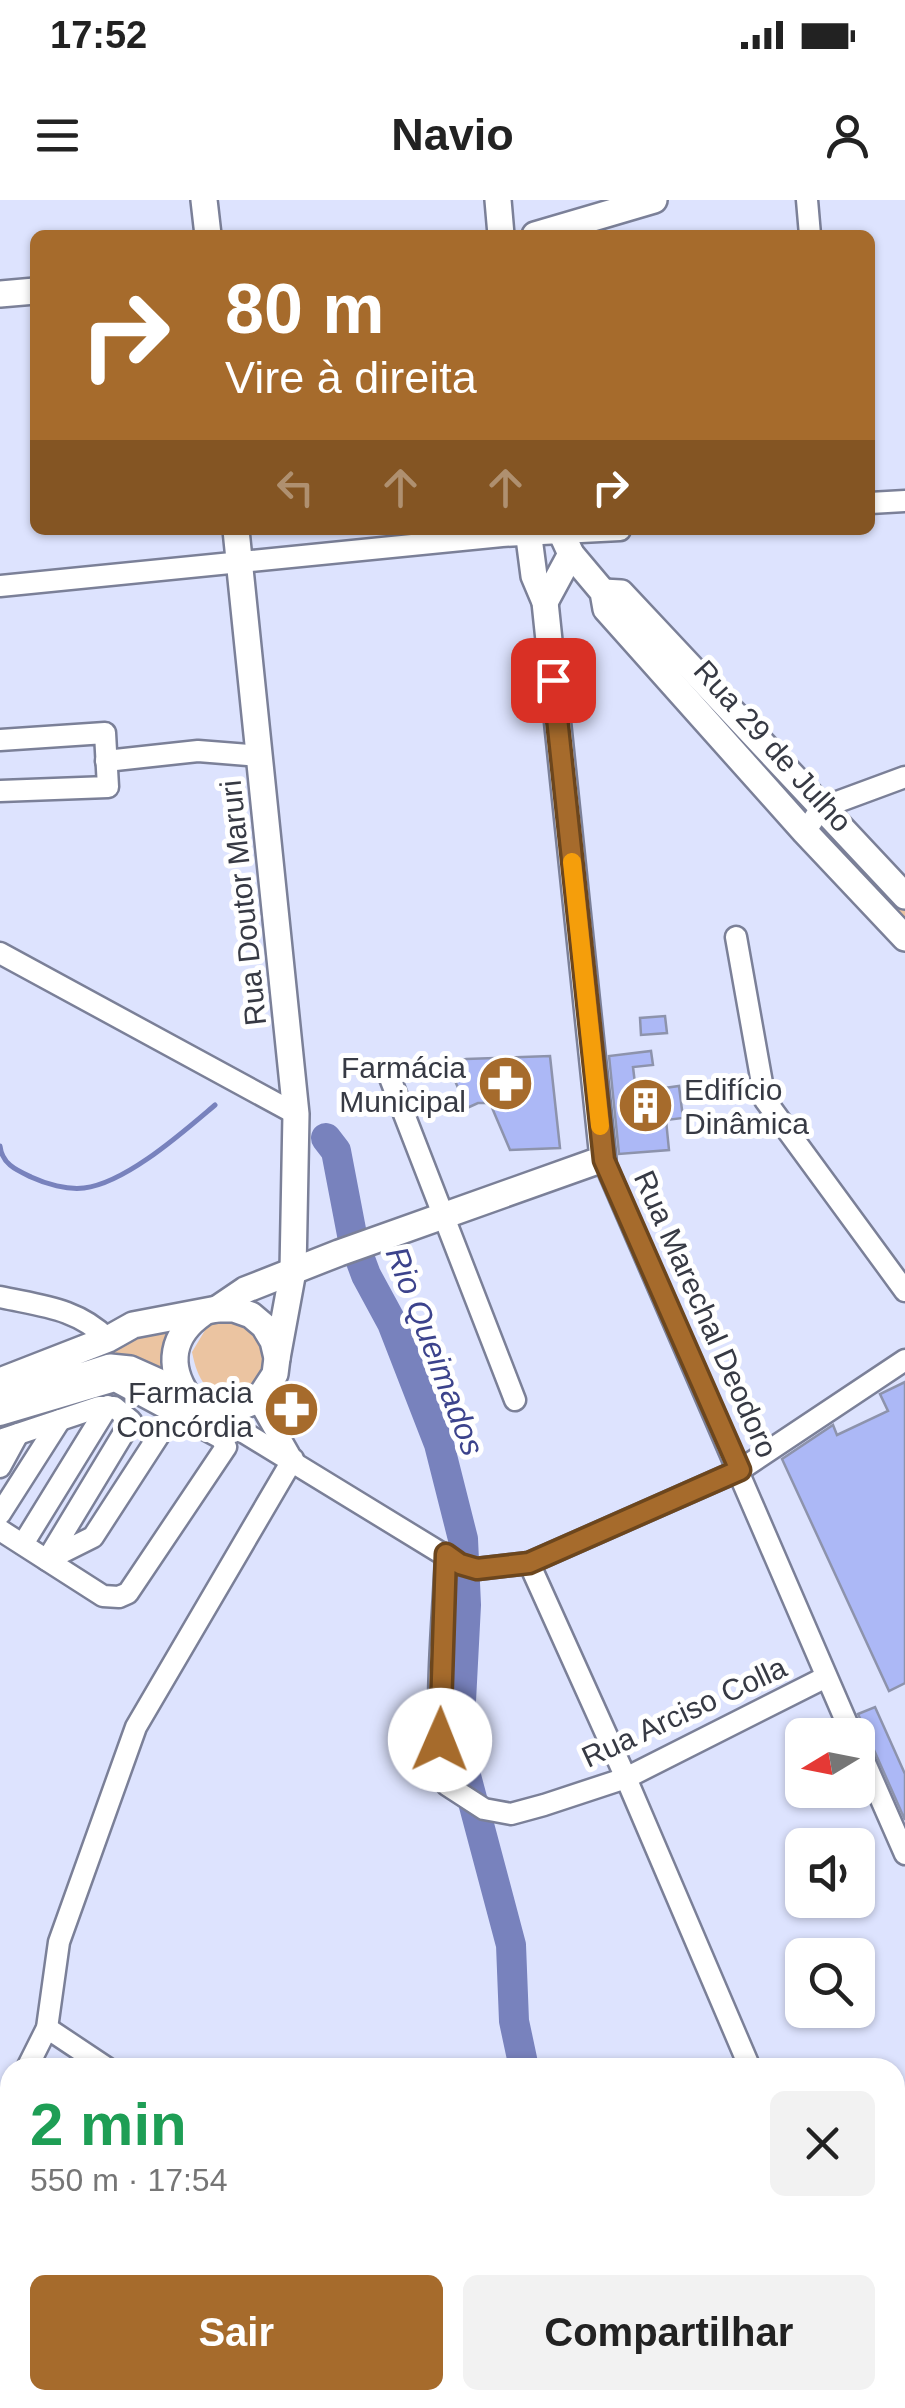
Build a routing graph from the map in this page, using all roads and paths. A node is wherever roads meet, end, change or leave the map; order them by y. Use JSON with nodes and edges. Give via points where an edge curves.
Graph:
{"nodes":[{"id":1,"x":204,"y":200,"type":"edge"},
{"id":2,"x":498,"y":200,"type":"edge"},
{"id":3,"x":654,"y":200,"type":"edge"},
{"id":4,"x":808,"y":200,"type":"edge"},
{"id":5,"x":207,"y":230,"type":"edge"},
{"id":6,"x":501,"y":230,"type":"edge"},
{"id":7,"x":552,"y":230,"type":"edge"},
{"id":8,"x":810,"y":230,"type":"edge"},
{"id":9,"x":30,"y":291,"type":"edge"},
{"id":10,"x":0,"y":294,"type":"edge"},
{"id":11,"x":905,"y":502,"type":"edge"},
{"id":12,"x":875,"y":504,"type":"edge"},
{"id":13,"x":236,"y":535,"type":"edge"},
{"id":14,"x":507,"y":535,"type":"edge"},
{"id":15,"x":528,"y":535,"type":"edge"},
{"id":16,"x":564,"y":539,"type":"edge"},
{"id":17,"x":238,"y":560,"type":"junction"},
{"id":18,"x":0,"y":586,"type":"edge"},
{"id":19,"x":603,"y":592,"type":"junction"},
{"id":20,"x":545,"y":602,"type":"junction"},
{"id":21,"x":0,"y":740,"type":"edge"},
{"id":22,"x":261,"y":756,"type":"junction"},
{"id":23,"x":106,"y":761,"type":"junction"},
{"id":24,"x":905,"y":777,"type":"edge"},
{"id":25,"x":0,"y":792,"type":"edge"},
{"id":26,"x":821,"y":808,"type":"junction"},
{"id":27,"x":804,"y":832,"type":"junction"},
{"id":28,"x":905,"y":896,"type":"edge"},
{"id":29,"x":736,"y":937,"type":"dead end"},
{"id":30,"x":905,"y":938,"type":"edge"},
{"id":31,"x":0,"y":953,"type":"edge"},
{"id":32,"x":390,"y":1078,"type":"dead end"},
{"id":33,"x":296,"y":1114,"type":"junction"},
{"id":34,"x":604,"y":1160,"type":"junction"},
{"id":35,"x":444,"y":1215,"type":"junction"},
{"id":36,"x":293,"y":1271,"type":"junction"},
{"id":37,"x":905,"y":1290,"type":"edge"},
{"id":38,"x":0,"y":1297,"type":"edge"},
{"id":39,"x":209,"y":1311,"type":"junction"},
{"id":40,"x":108,"y":1339,"type":"junction"},
{"id":41,"x":276,"y":1358,"type":"junction"},
{"id":42,"x":905,"y":1360,"type":"edge"},
{"id":43,"x":110,"y":1367,"type":"junction"},
{"id":44,"x":0,"y":1381,"type":"edge"},
{"id":45,"x":258,"y":1400,"type":"junction"},
{"id":46,"x":515,"y":1400,"type":"dead end"},
{"id":47,"x":0,"y":1402,"type":"edge"},
{"id":48,"x":187,"y":1404,"type":"junction"},
{"id":49,"x":108,"y":1406,"type":"junction"},
{"id":50,"x":0,"y":1416,"type":"edge"},
{"id":51,"x":60,"y":1420,"type":"junction"},
{"id":52,"x":9,"y":1437,"type":"edge"},
{"id":53,"x":293,"y":1459,"type":"junction"},
{"id":54,"x":0,"y":1467,"type":"edge"},
{"id":55,"x":740,"y":1470,"type":"junction"},
{"id":56,"x":0,"y":1514,"type":"edge"},
{"id":57,"x":0,"y":1530,"type":"edge"},
{"id":58,"x":23,"y":1544,"type":"junction"},
{"id":59,"x":48,"y":1560,"type":"junction"},
{"id":60,"x":461,"y":1562,"type":"junction"},
{"id":61,"x":529,"y":1563,"type":"junction"},
{"id":62,"x":826,"y":1677,"type":"junction"},
{"id":63,"x":844,"y":1718,"type":"edge"},
{"id":64,"x":626,"y":1778,"type":"junction"},
{"id":65,"x":875,"y":1786,"type":"edge"},
{"id":66,"x":905,"y":1854,"type":"edge"},
{"id":67,"x":47,"y":2028,"type":"junction"},
{"id":68,"x":32,"y":2058,"type":"edge"},
{"id":69,"x":92,"y":2058,"type":"edge"},
{"id":70,"x":746,"y":2058,"type":"edge"}],
"edges":[{"from":1,"to":5,"type":"main road"},
{"from":2,"to":6,"type":"main road"},
{"from":3,"to":7,"type":"main road"},
{"from":4,"to":8,"type":"street"},
{"from":9,"to":10,"type":"main road"},
{"from":11,"to":12,"type":"street"},
{"from":13,"to":17,"type":"main road","name":"Rua Doutor Maruri"},
{"from":14,"to":17,"type":"street"},
{"from":15,"to":20,"type":"main road","name":"Rua Marechal Deodoro"},
{"from":16,"to":19,"type":"main road","name":"Rua 29 de Julho"},
{"from":16,"to":20,"type":"main road"},
{"from":17,"to":18,"type":"street"},
{"from":17,"to":22,"type":"main road","name":"Rua Doutor Maruri"},
{"from":19,"to":26,"type":"main road","name":"Rua 29 de Julho","via":[[621,592]]},
{"from":19,"to":27,"type":"main road","name":"Rua 29 de Julho","via":[[606,609]]},
{"from":20,"to":34,"type":"main road","name":"Rua Marechal Deodoro"},
{"from":21,"to":23,"type":"street","via":[[105,733]]},
{"from":22,"to":23,"type":"street","via":[[198,751]]},
{"from":22,"to":33,"type":"main road","name":"Rua Doutor Maruri"},
{"from":23,"to":25,"type":"street","via":[[108,787]]},
{"from":24,"to":26,"type":"street"},
{"from":26,"to":27,"type":"street"},
{"from":26,"to":28,"type":"main road","name":"Rua 29 de Julho"},
{"from":27,"to":30,"type":"main road","name":"Rua 29 de Julho"},
{"from":29,"to":37,"type":"street","via":[[765,1100]]},
{"from":31,"to":33,"type":"street"},
{"from":32,"to":35,"type":"street"},
{"from":33,"to":36,"type":"main road","name":"Rua Doutor Maruri"},
{"from":34,"to":35,"type":"main road"},
{"from":34,"to":55,"type":"street","name":"Rua Marechal Deodoro"},
{"from":35,"to":36,"type":"main road"},
{"from":35,"to":46,"type":"street"},
{"from":36,"to":39,"type":"main road"},
{"from":36,"to":41,"type":"main road","name":"Rua Doutor Maruri"},
{"from":38,"to":40,"type":"street","via":[[65,1311]]},
{"from":39,"to":40,"type":"main road","via":[[144,1322]]},
{"from":39,"to":41,"type":"main road","via":[[250,1315],[264,1326]]},
{"from":39,"to":48,"type":"main road","via":[[189,1323],[174,1351]]},
{"from":40,"to":43,"type":"main road"},
{"from":40,"to":44,"type":"main road"},
{"from":41,"to":45,"type":"main road","via":[[275,1374]]},
{"from":42,"to":55,"type":"street"},
{"from":43,"to":47,"type":"main road"},
{"from":43,"to":48,"type":"main road","via":[[130,1369]]},
{"from":45,"to":48,"type":"main road","via":[[230,1412]]},
{"from":45,"to":53,"type":"street"},
{"from":48,"to":50,"type":"street","via":[[115,1381]]},
{"from":48,"to":53,"type":"street"},
{"from":48,"to":59,"type":"street","via":[[93,1537]]},
{"from":48,"to":59,"type":"street","via":[[226,1447],[128,1593],[104,1596]]},
{"from":49,"to":51,"type":"street"},
{"from":49,"to":58,"type":"street"},
{"from":49,"to":59,"type":"street","via":[[129,1416],[130,1425]]},
{"from":51,"to":52,"type":"street"},
{"from":51,"to":56,"type":"street"},
{"from":52,"to":54,"type":"street"},
{"from":53,"to":60,"type":"street"},
{"from":53,"to":67,"type":"street","via":[[136,1727],[59,1942]]},
{"from":55,"to":61,"type":"street"},
{"from":55,"to":62,"type":"street","name":"Rua Marechal Deodoro"},
{"from":57,"to":58,"type":"street"},
{"from":58,"to":59,"type":"street"},
{"from":60,"to":61,"type":"street"},
{"from":60,"to":64,"type":"street","name":"Rua Arciso Colla","via":[[440,1740],[447,1784],[484,1809],[511,1814]]},
{"from":61,"to":64,"type":"street"},
{"from":62,"to":63,"type":"street","name":"Rua Marechal Deodoro"},
{"from":62,"to":64,"type":"street","name":"Rua Arciso Colla"},
{"from":64,"to":70,"type":"street"},
{"from":65,"to":66,"type":"street"},
{"from":67,"to":68,"type":"street"},
{"from":67,"to":69,"type":"street"}]}
